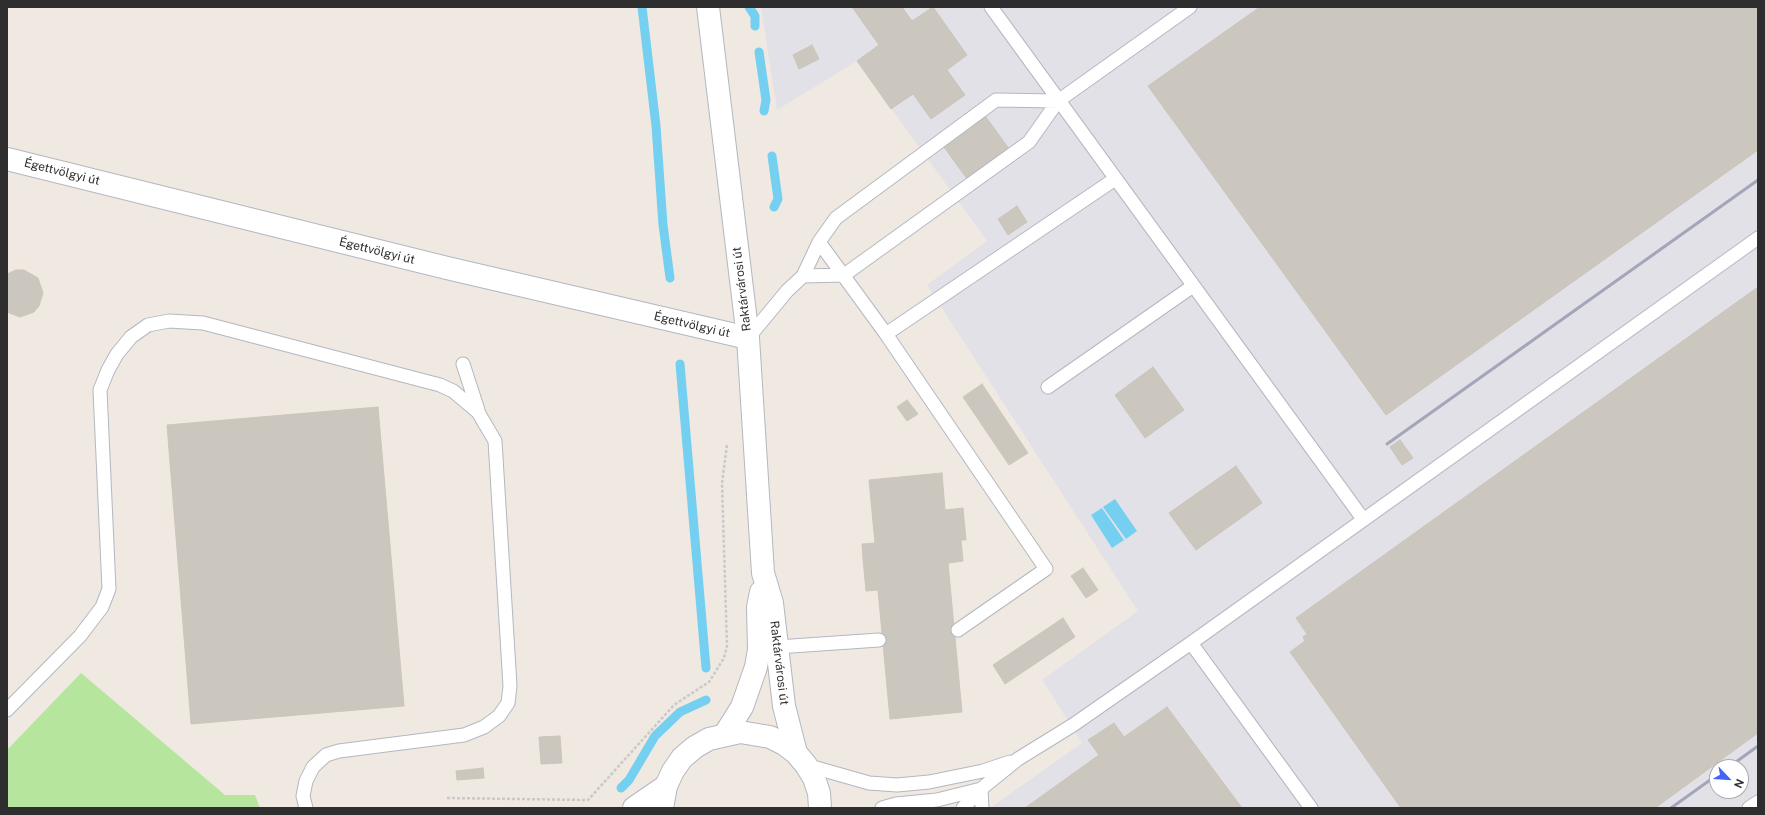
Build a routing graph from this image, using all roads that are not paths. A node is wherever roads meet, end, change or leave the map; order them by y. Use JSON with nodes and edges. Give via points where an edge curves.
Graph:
{"nodes":[{"id":1,"x":708,"y":7,"type":"edge"},
{"id":2,"x":991,"y":7,"type":"edge"},
{"id":3,"x":1190,"y":7,"type":"edge"},
{"id":4,"x":1058,"y":101,"type":"junction"},
{"id":5,"x":7,"y":159,"type":"edge"},
{"id":6,"x":1115,"y":179,"type":"junction"},
{"id":7,"x":1758,"y":238,"type":"edge"},
{"id":8,"x":819,"y":242,"type":"junction"},
{"id":9,"x":844,"y":275,"type":"junction"},
{"id":10,"x":803,"y":276,"type":"junction"},
{"id":11,"x":1193,"y":286,"type":"junction"},
{"id":12,"x":886,"y":334,"type":"junction"},
{"id":13,"x":748,"y":338,"type":"junction"},
{"id":14,"x":463,"y":364,"type":"dead end"},
{"id":15,"x":1048,"y":387,"type":"dead end"},
{"id":16,"x":478,"y":412,"type":"junction"},
{"id":17,"x":1363,"y":519,"type":"junction"},
{"id":18,"x":763,"y":573,"type":"junction"},
{"id":19,"x":958,"y":630,"type":"dead end"},
{"id":20,"x":879,"y":640,"type":"dead end"},
{"id":21,"x":1191,"y":643,"type":"junction"},
{"id":22,"x":777,"y":647,"type":"junction"},
{"id":23,"x":7,"y":710,"type":"edge"},
{"id":24,"x":725,"y":734,"type":"junction"},
{"id":25,"x":801,"y":759,"type":"junction"},
{"id":26,"x":1018,"y":759,"type":"junction"},
{"id":27,"x":666,"y":786,"type":"junction"},
{"id":28,"x":982,"y":789,"type":"junction"},
{"id":29,"x":1758,"y":802,"type":"edge"},
{"id":30,"x":306,"y":808,"type":"edge"},
{"id":31,"x":634,"y":808,"type":"edge"},
{"id":32,"x":662,"y":808,"type":"edge"},
{"id":33,"x":820,"y":808,"type":"edge"},
{"id":34,"x":882,"y":808,"type":"edge"},
{"id":35,"x":963,"y":808,"type":"edge"},
{"id":36,"x":982,"y":808,"type":"edge"},
{"id":37,"x":1310,"y":808,"type":"edge"},
{"id":38,"x":1749,"y":808,"type":"edge"}],
"edges":[{"from":1,"to":13,"type":"street","name":"Raktárvárosi út"},
{"from":2,"to":4,"type":"lane"},
{"from":3,"to":4,"type":"lane"},
{"from":4,"to":6,"type":"lane"},
{"from":4,"to":8,"type":"lane","via":[[996,100],[836,218]]},
{"from":4,"to":9,"type":"lane","via":[[1029,142]]},
{"from":5,"to":13,"type":"street","name":"Égettvölgyi út","via":[[447,268]]},
{"from":6,"to":11,"type":"lane"},
{"from":6,"to":12,"type":"lane"},
{"from":7,"to":17,"type":"lane"},
{"from":8,"to":9,"type":"lane"},
{"from":8,"to":10,"type":"lane"},
{"from":9,"to":10,"type":"lane"},
{"from":9,"to":12,"type":"lane"},
{"from":10,"to":13,"type":"lane","via":[[787,291]]},
{"from":11,"to":15,"type":"lane"},
{"from":11,"to":17,"type":"lane"},
{"from":12,"to":19,"type":"lane","via":[[1046,569]]},
{"from":13,"to":18,"type":"street","name":"Raktárvárosi út"},
{"from":14,"to":16,"type":"lane"},
{"from":16,"to":23,"type":"lane","via":[[453,391],[440,385],[203,323],[169,321],[148,325],[131,337],[117,354],[100,390],[109,589],[102,607],[80,636]]},
{"from":16,"to":30,"type":"lane","via":[[495,441],[510,686],[508,703],[499,716],[484,727],[464,735],[339,751],[326,755],[313,767],[306,781],[303,796]]},
{"from":17,"to":21,"type":"lane"},
{"from":18,"to":22,"type":"street","name":"Raktárvárosi út","via":[[772,603]]},
{"from":18,"to":24,"type":"street","name":"Raktárvárosi út","via":[[758,607],[759,649],[756,667],[742,707]]},
{"from":20,"to":22,"type":"lane"},
{"from":21,"to":26,"type":"lane"},
{"from":21,"to":37,"type":"lane"},
{"from":22,"to":25,"type":"street","name":"Raktárvárosi út","via":[[784,706]]},
{"from":24,"to":25,"type":"street","name":"Raktárvárosi út","via":[[740,732],[770,737],[784,744]]},
{"from":24,"to":27,"type":"street","name":"Raktárvárosi út","via":[[709,739],[682,758]]},
{"from":25,"to":26,"type":"lane","via":[[869,783],[897,785],[929,782],[983,771]]},
{"from":25,"to":33,"type":"street","name":"Raktárvárosi út","via":[[814,778]]},
{"from":26,"to":28,"type":"lane"},
{"from":27,"to":31,"type":"street"},
{"from":27,"to":32,"type":"street","name":"Raktárvárosi út"},
{"from":28,"to":34,"type":"lane","via":[[937,800]]},
{"from":28,"to":35,"type":"lane"},
{"from":28,"to":36,"type":"lane"},
{"from":29,"to":38,"type":"lane"}]}
